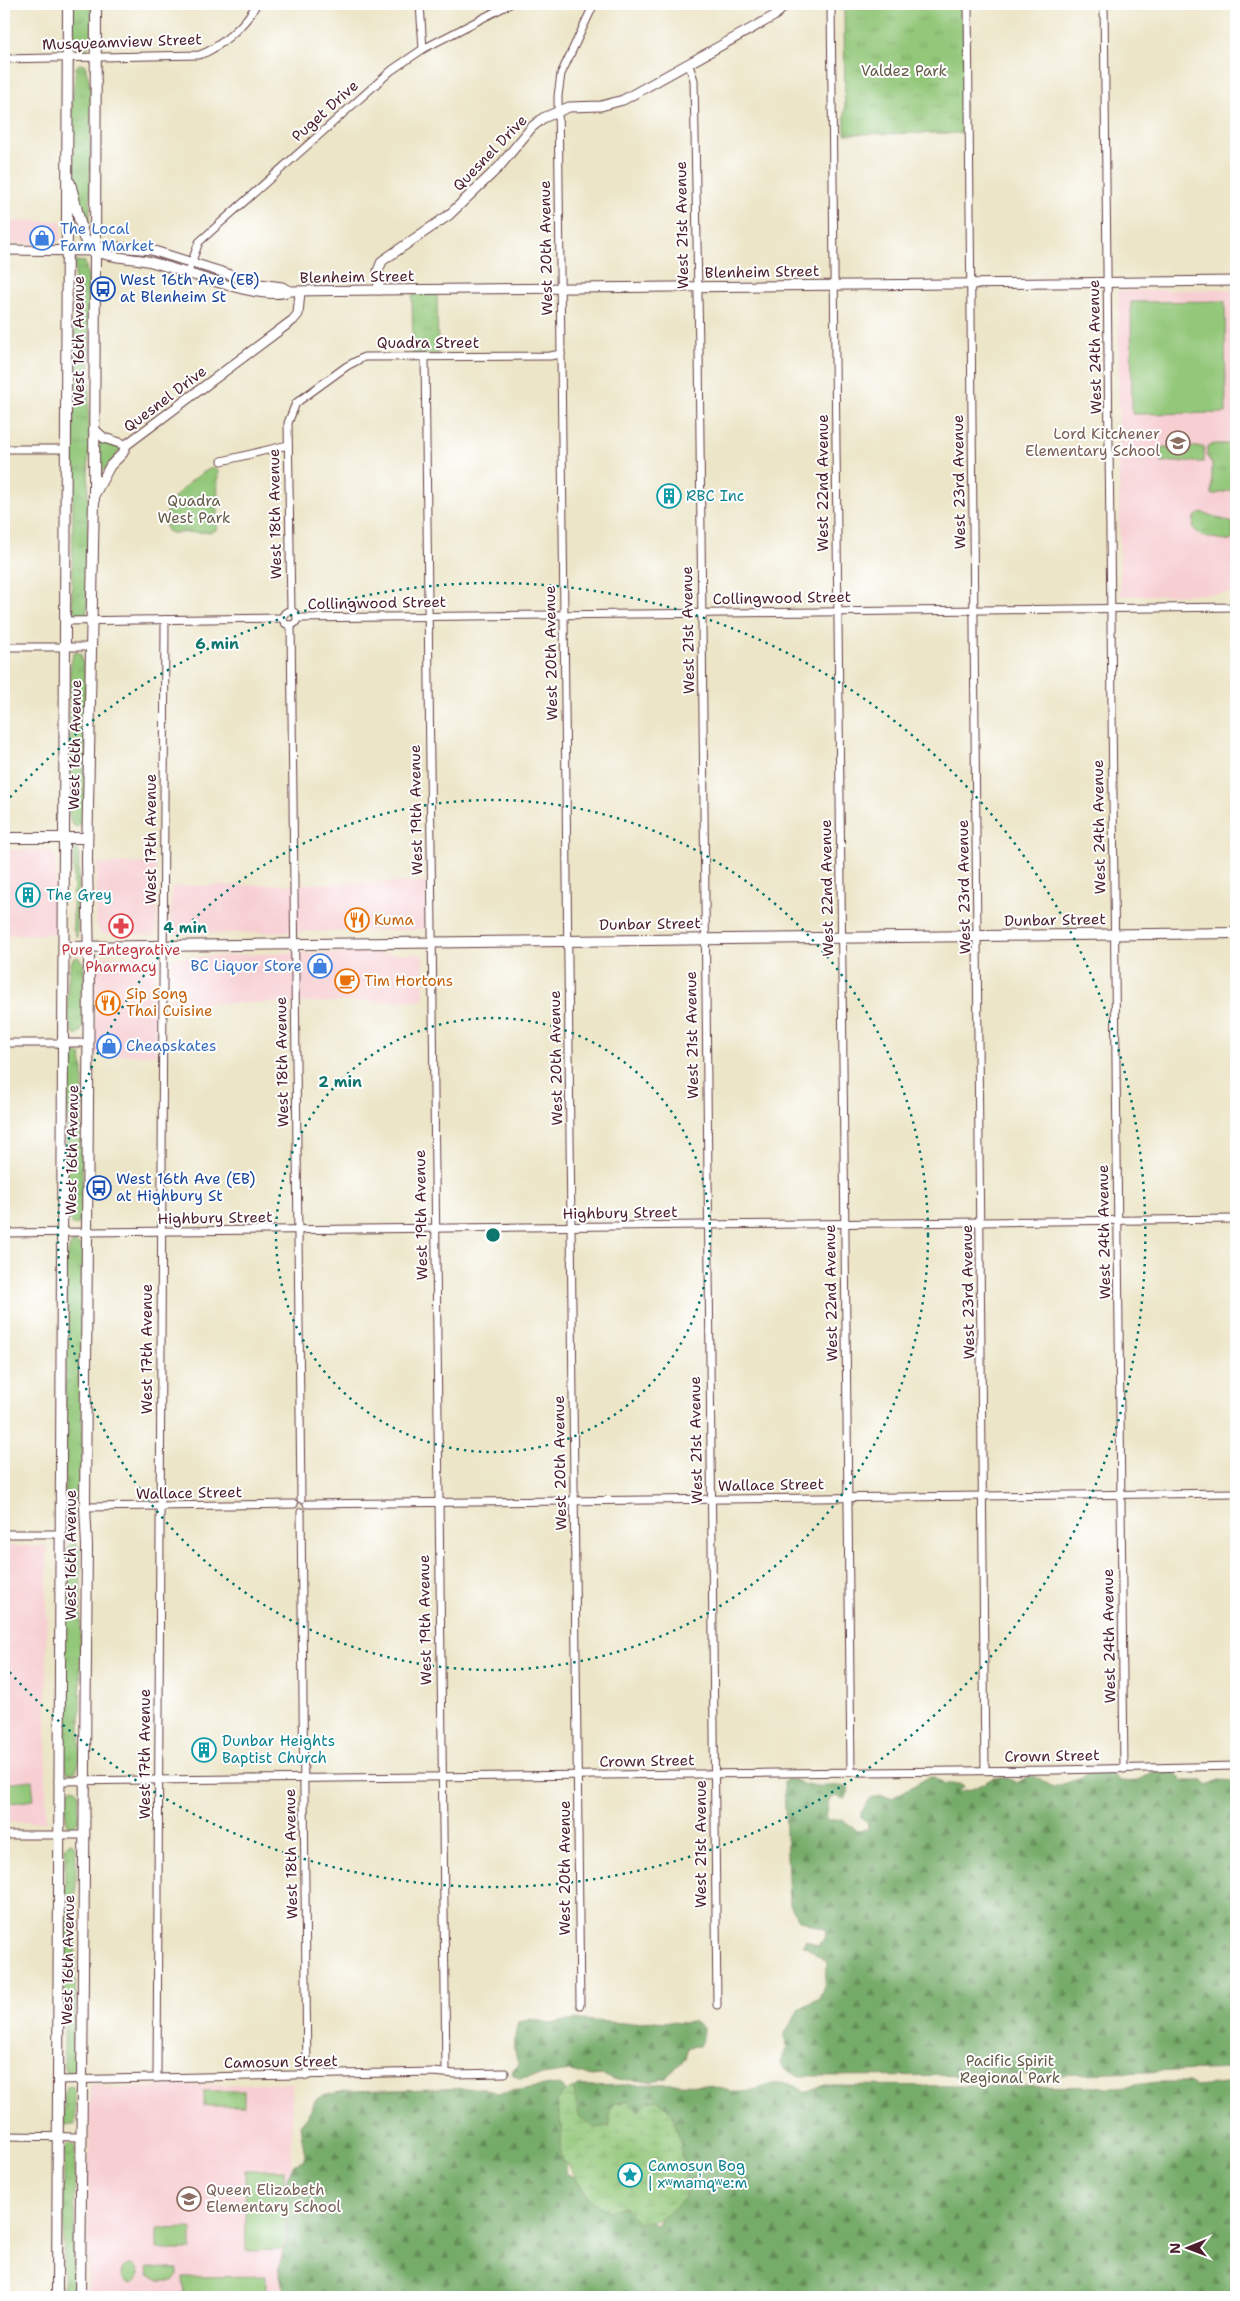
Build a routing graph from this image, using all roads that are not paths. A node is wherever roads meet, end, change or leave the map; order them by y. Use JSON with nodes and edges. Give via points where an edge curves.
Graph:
{"nodes":[{"id":1,"x":68,"y":4,"type":"edge"},
{"id":2,"x":96,"y":4,"type":"edge"},
{"id":3,"x":256,"y":4,"type":"edge"},
{"id":4,"x":420,"y":4,"type":"edge"},
{"id":5,"x":510,"y":4,"type":"edge"},
{"id":6,"x":594,"y":4,"type":"edge"},
{"id":7,"x":787,"y":4,"type":"edge"},
{"id":8,"x":831,"y":4,"type":"edge"},
{"id":9,"x":968,"y":4,"type":"edge"},
{"id":10,"x":1104,"y":4,"type":"edge"},
{"id":11,"x":423,"y":49,"type":"junction"},
{"id":12,"x":96,"y":56,"type":"junction"},
{"id":13,"x":4,"y":59,"type":"edge"},
{"id":14,"x":68,"y":59,"type":"junction"},
{"id":15,"x":689,"y":65,"type":"junction"},
{"id":16,"x":559,"y":110,"type":"junction"},
{"id":17,"x":67,"y":175,"type":"junction"},
{"id":18,"x":4,"y":250,"type":"edge"},
{"id":19,"x":67,"y":250,"type":"junction"},
{"id":20,"x":94,"y":251,"type":"junction"},
{"id":21,"x":190,"y":268,"type":"junction"},
{"id":22,"x":1236,"y":281,"type":"edge"},
{"id":23,"x":1108,"y":282,"type":"junction"},
{"id":24,"x":971,"y":283,"type":"junction"},
{"id":25,"x":834,"y":285,"type":"junction"},
{"id":26,"x":696,"y":286,"type":"junction"},
{"id":27,"x":560,"y":288,"type":"junction"},
{"id":28,"x":379,"y":290,"type":"junction"},
{"id":29,"x":300,"y":292,"type":"junction"},
{"id":30,"x":561,"y":354,"type":"junction"},
{"id":31,"x":425,"y":357,"type":"junction"},
{"id":32,"x":289,"y":418,"type":"joint"},
{"id":33,"x":94,"y":429,"type":"junction"},
{"id":34,"x":126,"y":445,"type":"junction"},
{"id":35,"x":288,"y":446,"type":"junction"},
{"id":36,"x":4,"y":448,"type":"edge"},
{"id":37,"x":66,"y":449,"type":"junction"},
{"id":38,"x":222,"y":461,"type":"dead end"},
{"id":39,"x":94,"y":496,"type":"junction"},
{"id":40,"x":1236,"y":607,"type":"edge"},
{"id":41,"x":1111,"y":608,"type":"junction"},
{"id":42,"x":291,"y":610,"type":"junction"},
{"id":43,"x":974,"y":610,"type":"junction"},
{"id":44,"x":837,"y":612,"type":"junction"},
{"id":45,"x":701,"y":613,"type":"junction"},
{"id":46,"x":564,"y":614,"type":"junction"},
{"id":47,"x":427,"y":616,"type":"junction"},
{"id":48,"x":283,"y":618,"type":"junction"},
{"id":49,"x":298,"y":618,"type":"junction"},
{"id":50,"x":165,"y":620,"type":"junction"},
{"id":51,"x":65,"y":622,"type":"junction"},
{"id":52,"x":92,"y":622,"type":"junction"},
{"id":53,"x":291,"y":625,"type":"junction"},
{"id":54,"x":4,"y":647,"type":"edge"},
{"id":55,"x":65,"y":647,"type":"junction"},
{"id":56,"x":92,"y":647,"type":"junction"},
{"id":57,"x":4,"y":838,"type":"edge"},
{"id":58,"x":64,"y":838,"type":"junction"},
{"id":59,"x":88,"y":838,"type":"junction"},
{"id":60,"x":1236,"y":933,"type":"edge"},
{"id":61,"x":1114,"y":934,"type":"junction"},
{"id":62,"x":978,"y":936,"type":"junction"},
{"id":63,"x":841,"y":938,"type":"junction"},
{"id":64,"x":704,"y":939,"type":"junction"},
{"id":65,"x":568,"y":940,"type":"junction"},
{"id":66,"x":432,"y":942,"type":"junction"},
{"id":67,"x":294,"y":945,"type":"junction"},
{"id":68,"x":164,"y":946,"type":"junction"},
{"id":69,"x":64,"y":947,"type":"junction"},
{"id":70,"x":88,"y":947,"type":"junction"},
{"id":71,"x":4,"y":1043,"type":"edge"},
{"id":72,"x":63,"y":1043,"type":"junction"},
{"id":73,"x":88,"y":1043,"type":"junction"},
{"id":74,"x":1236,"y":1220,"type":"edge"},
{"id":75,"x":1118,"y":1221,"type":"junction"},
{"id":76,"x":981,"y":1223,"type":"junction"},
{"id":77,"x":844,"y":1224,"type":"junction"},
{"id":78,"x":707,"y":1226,"type":"junction"},
{"id":79,"x":571,"y":1228,"type":"junction"},
{"id":80,"x":435,"y":1229,"type":"junction"},
{"id":81,"x":297,"y":1231,"type":"junction"},
{"id":82,"x":161,"y":1232,"type":"junction"},
{"id":83,"x":4,"y":1233,"type":"edge"},
{"id":84,"x":63,"y":1234,"type":"junction"},
{"id":85,"x":86,"y":1234,"type":"junction"},
{"id":86,"x":1236,"y":1493,"type":"edge"},
{"id":87,"x":1121,"y":1495,"type":"junction"},
{"id":88,"x":984,"y":1497,"type":"junction"},
{"id":89,"x":848,"y":1498,"type":"junction"},
{"id":90,"x":711,"y":1500,"type":"junction"},
{"id":91,"x":304,"y":1502,"type":"junction"},
{"id":92,"x":574,"y":1502,"type":"junction"},
{"id":93,"x":294,"y":1504,"type":"junction"},
{"id":94,"x":438,"y":1504,"type":"junction"},
{"id":95,"x":160,"y":1507,"type":"junction"},
{"id":96,"x":85,"y":1508,"type":"junction"},
{"id":97,"x":301,"y":1512,"type":"junction"},
{"id":98,"x":4,"y":1534,"type":"edge"},
{"id":99,"x":61,"y":1534,"type":"junction"},
{"id":100,"x":1236,"y":1766,"type":"edge"},
{"id":101,"x":1124,"y":1769,"type":"junction"},
{"id":102,"x":985,"y":1770,"type":"junction"},
{"id":103,"x":851,"y":1771,"type":"junction"},
{"id":104,"x":714,"y":1774,"type":"junction"},
{"id":105,"x":578,"y":1775,"type":"junction"},
{"id":106,"x":441,"y":1776,"type":"junction"},
{"id":107,"x":304,"y":1778,"type":"junction"},
{"id":108,"x":158,"y":1780,"type":"junction"},
{"id":109,"x":58,"y":1781,"type":"junction"},
{"id":110,"x":85,"y":1781,"type":"junction"},
{"id":111,"x":4,"y":1835,"type":"edge"},
{"id":112,"x":59,"y":1835,"type":"junction"},
{"id":113,"x":84,"y":1835,"type":"junction"},
{"id":114,"x":580,"y":2005,"type":"dead end"},
{"id":115,"x":718,"y":2005,"type":"dead end"},
{"id":116,"x":446,"y":2072,"type":"junction"},
{"id":117,"x":504,"y":2073,"type":"dead end"},
{"id":118,"x":308,"y":2076,"type":"junction"},
{"id":119,"x":157,"y":2078,"type":"junction"},
{"id":120,"x":58,"y":2080,"type":"junction"},
{"id":121,"x":82,"y":2080,"type":"junction"},
{"id":122,"x":4,"y":2136,"type":"edge"},
{"id":123,"x":57,"y":2136,"type":"junction"},
{"id":124,"x":81,"y":2137,"type":"junction"},
{"id":125,"x":57,"y":2297,"type":"edge"},
{"id":126,"x":80,"y":2297,"type":"edge"}],
"edges":[{"from":1,"to":14,"type":"main road","name":"West 16th Avenue"},
{"from":2,"to":12,"type":"main road","name":"West 16th Avenue"},
{"from":3,"to":12,"type":"street","name":"Musqueamview Street","via":[[252,12],[215,48],[198,55]]},
{"from":4,"to":11,"type":"street"},
{"from":5,"to":11,"type":"street","name":"Puget Drive"},
{"from":6,"to":16,"type":"street","name":"West 20th Avenue","via":[[561,74]]},
{"from":7,"to":15,"type":"street","name":"Quesnel Drive","via":[[774,16]]},
{"from":8,"to":25,"type":"street","name":"West 22nd Avenue"},
{"from":9,"to":24,"type":"street","name":"West 23rd Avenue"},
{"from":10,"to":23,"type":"street","name":"West 24th Avenue"},
{"from":11,"to":21,"type":"street","name":"Puget Drive","via":[[392,70],[199,242]]},
{"from":12,"to":14,"type":"street","name":"Musqueamview Street"},
{"from":12,"to":20,"type":"main road","name":"West 16th Avenue"},
{"from":13,"to":14,"type":"street","name":"Musqueamview Street"},
{"from":14,"to":17,"type":"main road","name":"West 16th Avenue"},
{"from":15,"to":16,"type":"street","name":"Quesnel Drive","via":[[623,100],[601,106]]},
{"from":15,"to":26,"type":"street","name":"West 21st Avenue","via":[[694,80]]},
{"from":16,"to":27,"type":"street","name":"West 20th Avenue"},
{"from":16,"to":28,"type":"street","name":"Quesnel Drive","via":[[532,127],[499,167],[449,215],[382,261],[378,271]]},
{"from":17,"to":19,"type":"main road","name":"West 16th Avenue"},
{"from":17,"to":20,"type":"main road","via":[[84,238]]},
{"from":18,"to":19,"type":"street","name":"Blenheim Street"},
{"from":19,"to":20,"type":"street","name":"Blenheim Street"},
{"from":19,"to":37,"type":"main road","name":"West 16th Avenue"},
{"from":20,"to":21,"type":"street","name":"Blenheim Street","via":[[105,246],[151,250]]},
{"from":20,"to":33,"type":"main road","name":"West 16th Avenue"},
{"from":21,"to":29,"type":"street","name":"Blenheim Street"},
{"from":22,"to":23,"type":"street","name":"Blenheim Street"},
{"from":23,"to":24,"type":"street","name":"Blenheim Street"},
{"from":23,"to":41,"type":"street","name":"West 24th Avenue"},
{"from":24,"to":25,"type":"street","name":"Blenheim Street"},
{"from":24,"to":43,"type":"street","name":"West 23rd Avenue"},
{"from":25,"to":26,"type":"street","name":"Blenheim Street"},
{"from":25,"to":44,"type":"street","name":"West 22nd Avenue"},
{"from":26,"to":27,"type":"street","name":"Blenheim Street"},
{"from":26,"to":45,"type":"street","name":"West 21st Avenue"},
{"from":27,"to":28,"type":"street","name":"Blenheim Street"},
{"from":27,"to":30,"type":"street","name":"West 20th Avenue"},
{"from":28,"to":29,"type":"street","name":"Blenheim Street"},
{"from":29,"to":34,"type":"street","name":"Quesnel Drive","via":[[298,314],[293,320]]},
{"from":30,"to":31,"type":"street","name":"Quadra Street"},
{"from":30,"to":46,"type":"street","name":"West 20th Avenue"},
{"from":31,"to":32,"type":"street","name":"Quadra Street","via":[[364,357],[296,404]]},
{"from":31,"to":47,"type":"street","name":"West 19th Avenue"},
{"from":32,"to":35,"type":"street","name":"West 18th Avenue"},
{"from":33,"to":34,"type":"street","name":"Quesnel Drive","via":[[104,438]]},
{"from":33,"to":39,"type":"main road","name":"West 16th Avenue"},
{"from":34,"to":39,"type":"street","name":"Quesnel Drive","via":[[106,472]]},
{"from":35,"to":38,"type":"street"},
{"from":35,"to":42,"type":"street","name":"West 18th Avenue"},
{"from":36,"to":37,"type":"street"},
{"from":37,"to":51,"type":"main road","name":"West 16th Avenue"},
{"from":39,"to":52,"type":"main road","name":"West 16th Avenue"},
{"from":40,"to":41,"type":"street","name":"Collingwood Street"},
{"from":41,"to":43,"type":"street","name":"Collingwood Street"},
{"from":41,"to":61,"type":"street","name":"West 24th Avenue"},
{"from":42,"to":48,"type":"street","via":[[284,613]]},
{"from":42,"to":49,"type":"street"},
{"from":43,"to":44,"type":"street","name":"Collingwood Street"},
{"from":43,"to":62,"type":"street","name":"West 23rd Avenue"},
{"from":44,"to":45,"type":"street","name":"Collingwood Street"},
{"from":44,"to":63,"type":"street","name":"West 22nd Avenue"},
{"from":45,"to":46,"type":"street","name":"Collingwood Street"},
{"from":45,"to":64,"type":"street","name":"West 21st Avenue"},
{"from":46,"to":47,"type":"street","name":"Collingwood Street"},
{"from":46,"to":65,"type":"street","name":"West 20th Avenue"},
{"from":47,"to":49,"type":"street","name":"Collingwood Street"},
{"from":47,"to":66,"type":"street","name":"West 19th Avenue"},
{"from":48,"to":50,"type":"street"},
{"from":48,"to":53,"type":"street","via":[[286,624]]},
{"from":49,"to":53,"type":"street"},
{"from":50,"to":52,"type":"street"},
{"from":50,"to":68,"type":"street","name":"West 17th Avenue"},
{"from":51,"to":52,"type":"street"},
{"from":51,"to":55,"type":"main road","name":"West 16th Avenue"},
{"from":52,"to":56,"type":"main road","name":"West 16th Avenue"},
{"from":53,"to":67,"type":"street","name":"West 18th Avenue"},
{"from":54,"to":55,"type":"street"},
{"from":55,"to":56,"type":"street"},
{"from":55,"to":58,"type":"main road","name":"West 16th Avenue"},
{"from":56,"to":59,"type":"main road","name":"West 16th Avenue"},
{"from":57,"to":58,"type":"main road"},
{"from":58,"to":59,"type":"main road"},
{"from":58,"to":69,"type":"main road","name":"West 16th Avenue"},
{"from":59,"to":70,"type":"main road","name":"West 16th Avenue"},
{"from":60,"to":61,"type":"main road","name":"Dunbar Street"},
{"from":61,"to":62,"type":"main road","name":"Dunbar Street"},
{"from":61,"to":75,"type":"street","name":"West 24th Avenue"},
{"from":62,"to":63,"type":"main road","name":"Dunbar Street"},
{"from":62,"to":76,"type":"street","name":"West 23rd Avenue"},
{"from":63,"to":64,"type":"main road","name":"Dunbar Street"},
{"from":63,"to":77,"type":"street","name":"West 22nd Avenue"},
{"from":64,"to":65,"type":"main road","name":"Dunbar Street"},
{"from":64,"to":78,"type":"street","name":"West 21st Avenue"},
{"from":65,"to":66,"type":"main road","name":"Dunbar Street"},
{"from":65,"to":79,"type":"street","name":"West 20th Avenue"},
{"from":66,"to":67,"type":"main road","name":"Dunbar Street"},
{"from":66,"to":80,"type":"street","name":"West 19th Avenue"},
{"from":67,"to":68,"type":"main road","name":"Dunbar Street"},
{"from":67,"to":81,"type":"street","name":"West 18th Avenue"},
{"from":68,"to":70,"type":"main road","name":"Dunbar Street"},
{"from":68,"to":82,"type":"street","name":"West 17th Avenue"},
{"from":69,"to":70,"type":"main road","name":"Dunbar Street"},
{"from":69,"to":72,"type":"main road","name":"West 16th Avenue"},
{"from":70,"to":73,"type":"main road","name":"West 16th Avenue"},
{"from":71,"to":72,"type":"street"},
{"from":72,"to":73,"type":"street"},
{"from":72,"to":84,"type":"main road","name":"West 16th Avenue"},
{"from":73,"to":85,"type":"main road","name":"West 16th Avenue"},
{"from":74,"to":75,"type":"street","name":"Highbury Street"},
{"from":75,"to":76,"type":"street","name":"Highbury Street"},
{"from":75,"to":87,"type":"street","name":"West 24th Avenue"},
{"from":76,"to":77,"type":"street","name":"Highbury Street"},
{"from":76,"to":88,"type":"street","name":"West 23rd Avenue"},
{"from":77,"to":78,"type":"street","name":"Highbury Street"},
{"from":77,"to":89,"type":"street","name":"West 22nd Avenue"},
{"from":78,"to":79,"type":"street","name":"Highbury Street"},
{"from":78,"to":90,"type":"street","name":"West 21st Avenue"},
{"from":79,"to":80,"type":"street","name":"Highbury Street"},
{"from":79,"to":92,"type":"street","name":"West 20th Avenue"},
{"from":80,"to":81,"type":"street","name":"Highbury Street"},
{"from":80,"to":94,"type":"street","name":"West 19th Avenue"},
{"from":81,"to":82,"type":"street","name":"Highbury Street"},
{"from":81,"to":91,"type":"street","name":"West 18th Avenue"},
{"from":82,"to":85,"type":"street","name":"Highbury Street"},
{"from":82,"to":95,"type":"street","name":"West 17th Avenue"},
{"from":83,"to":84,"type":"street","name":"Highbury Street"},
{"from":84,"to":85,"type":"street","name":"Highbury Street"},
{"from":84,"to":99,"type":"main road","name":"West 16th Avenue"},
{"from":85,"to":96,"type":"main road","name":"West 16th Avenue"},
{"from":86,"to":87,"type":"street","name":"Wallace Street"},
{"from":87,"to":88,"type":"street","name":"Wallace Street"},
{"from":87,"to":101,"type":"street","name":"West 24th Avenue"},
{"from":88,"to":89,"type":"street","name":"Wallace Street"},
{"from":88,"to":102,"type":"street","name":"West 23rd Avenue"},
{"from":89,"to":90,"type":"street","name":"Wallace Street"},
{"from":89,"to":103,"type":"street","name":"West 22nd Avenue"},
{"from":90,"to":92,"type":"street","name":"Wallace Street"},
{"from":90,"to":104,"type":"street","name":"West 21st Avenue"},
{"from":91,"to":93,"type":"street","via":[[297,1500]]},
{"from":91,"to":94,"type":"street","name":"Wallace Street"},
{"from":91,"to":97,"type":"street","via":[[305,1510]]},
{"from":92,"to":94,"type":"street","name":"Wallace Street"},
{"from":92,"to":105,"type":"street","name":"West 20th Avenue"},
{"from":93,"to":95,"type":"street","name":"Wallace Street"},
{"from":93,"to":97,"type":"street"},
{"from":94,"to":106,"type":"street","name":"West 19th Avenue"},
{"from":95,"to":96,"type":"street","name":"Wallace Street"},
{"from":95,"to":108,"type":"street","name":"West 17th Avenue"},
{"from":96,"to":110,"type":"main road","name":"West 16th Avenue"},
{"from":97,"to":107,"type":"street","name":"West 18th Avenue"},
{"from":98,"to":99,"type":"street"},
{"from":99,"to":109,"type":"main road","name":"West 16th Avenue"},
{"from":100,"to":101,"type":"street","name":"Crown Street"},
{"from":101,"to":102,"type":"street","name":"Crown Street"},
{"from":102,"to":103,"type":"street","name":"Crown Street"},
{"from":103,"to":104,"type":"street","name":"Crown Street"},
{"from":104,"to":105,"type":"street","name":"Crown Street"},
{"from":104,"to":115,"type":"street","name":"West 21st Avenue"},
{"from":105,"to":106,"type":"street","name":"Crown Street"},
{"from":105,"to":114,"type":"street","name":"West 20th Avenue"},
{"from":106,"to":107,"type":"street","name":"Crown Street"},
{"from":106,"to":116,"type":"street","name":"West 19th Avenue"},
{"from":107,"to":108,"type":"street","name":"Crown Street"},
{"from":107,"to":118,"type":"street","name":"West 18th Avenue"},
{"from":108,"to":110,"type":"street","name":"Crown Street"},
{"from":108,"to":119,"type":"street","name":"West 17th Avenue"},
{"from":109,"to":110,"type":"street","name":"Crown Street"},
{"from":109,"to":112,"type":"main road","name":"West 16th Avenue"},
{"from":110,"to":113,"type":"main road","name":"West 16th Avenue"},
{"from":111,"to":112,"type":"street"},
{"from":112,"to":113,"type":"street"},
{"from":112,"to":120,"type":"main road","name":"West 16th Avenue"},
{"from":113,"to":121,"type":"main road","name":"West 16th Avenue"},
{"from":116,"to":117,"type":"street","name":"Camosun Street"},
{"from":116,"to":118,"type":"street","name":"Camosun Street"},
{"from":118,"to":119,"type":"street","name":"Camosun Street"},
{"from":119,"to":121,"type":"street","name":"Camosun Street"},
{"from":120,"to":121,"type":"street","name":"Camosun Street"},
{"from":120,"to":123,"type":"main road","name":"West 16th Avenue"},
{"from":121,"to":124,"type":"main road","name":"West 16th Avenue"},
{"from":122,"to":123,"type":"street"},
{"from":123,"to":124,"type":"street"},
{"from":123,"to":125,"type":"main road","name":"West 16th Avenue"},
{"from":124,"to":126,"type":"main road","name":"West 16th Avenue"}]}
